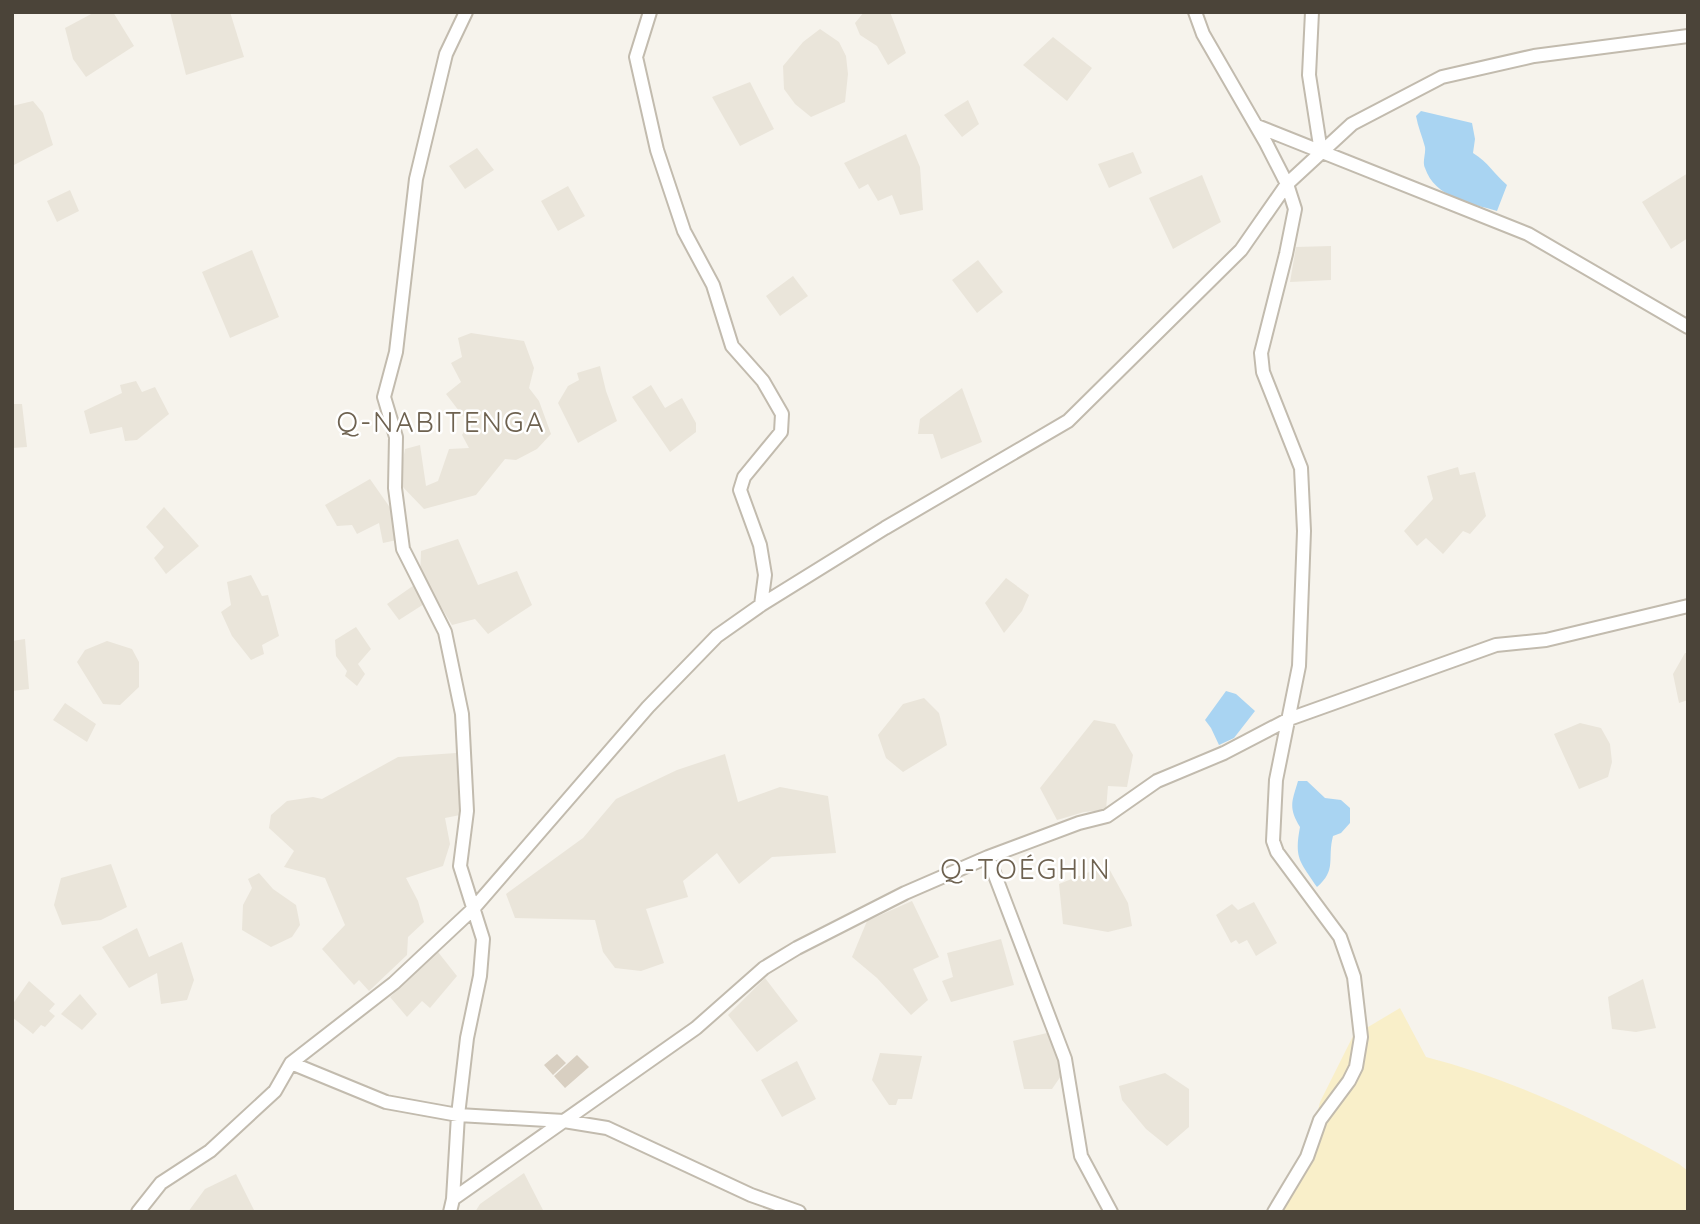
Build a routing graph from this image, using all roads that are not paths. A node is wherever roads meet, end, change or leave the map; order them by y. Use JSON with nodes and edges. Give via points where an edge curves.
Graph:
{"nodes":[{"id":1,"x":466,"y":12,"type":"edge"},
{"id":2,"x":650,"y":12,"type":"edge"},
{"id":3,"x":1195,"y":12,"type":"edge"},
{"id":4,"x":1312,"y":12,"type":"edge"},
{"id":5,"x":1688,"y":36,"type":"edge"},
{"id":6,"x":1257,"y":126,"type":"junction"},
{"id":7,"x":1321,"y":152,"type":"junction"},
{"id":8,"x":1287,"y":184,"type":"junction"},
{"id":9,"x":1688,"y":327,"type":"edge"},
{"id":10,"x":761,"y":605,"type":"junction"},
{"id":11,"x":1688,"y":606,"type":"edge"},
{"id":12,"x":1289,"y":719,"type":"junction"},
{"id":13,"x":988,"y":857,"type":"junction"},
{"id":14,"x":473,"y":909,"type":"junction"},
{"id":15,"x":290,"y":1063,"type":"junction"},
{"id":16,"x":458,"y":1115,"type":"junction"},
{"id":17,"x":564,"y":1121,"type":"junction"},
{"id":18,"x":451,"y":1205,"type":"edge"},
{"id":19,"x":138,"y":1212,"type":"edge"},
{"id":20,"x":799,"y":1212,"type":"edge"},
{"id":21,"x":1111,"y":1212,"type":"edge"},
{"id":22,"x":1274,"y":1212,"type":"edge"}],
"edges":[{"from":1,"to":14,"type":"street","via":[[446,54],[416,179],[396,352],[384,397],[396,437],[395,488],[403,549],[445,632],[463,714],[467,811],[460,866]]},
{"from":2,"to":10,"type":"street","via":[[636,57],[657,150],[684,231],[713,285],[732,346],[763,381],[782,414],[781,432],[744,477],[740,490],[760,545],[765,575]]},
{"from":3,"to":6,"type":"street"},
{"from":4,"to":7,"type":"street","via":[[1309,75]]},
{"from":5,"to":7,"type":"street","via":[[1534,55],[1442,77],[1352,124]]},
{"from":6,"to":7,"type":"street"},
{"from":6,"to":8,"type":"street"},
{"from":7,"to":8,"type":"street"},
{"from":7,"to":9,"type":"street","via":[[1528,234]]},
{"from":8,"to":10,"type":"street","via":[[1241,250],[1068,421]]},
{"from":8,"to":12,"type":"street","via":[[1294,209],[1261,353],[1263,372],[1301,468],[1304,531],[1299,666]]},
{"from":10,"to":14,"type":"street","via":[[717,636],[648,707]]},
{"from":11,"to":12,"type":"street","via":[[1546,640],[1496,645]]},
{"from":12,"to":13,"type":"street","via":[[1224,754],[1157,781],[1107,816]]},
{"from":12,"to":22,"type":"street","via":[[1276,780],[1273,841],[1339,937],[1354,977],[1361,1037],[1353,1074],[1320,1120],[1307,1157]]},
{"from":13,"to":17,"type":"street","via":[[797,947],[764,968],[696,1028]]},
{"from":13,"to":21,"type":"street","via":[[1065,1059],[1081,1156]]},
{"from":14,"to":15,"type":"street","via":[[394,983]]},
{"from":14,"to":16,"type":"street","via":[[483,939]]},
{"from":15,"to":16,"type":"street","via":[[386,1102]]},
{"from":15,"to":19,"type":"street","via":[[275,1091],[211,1152],[161,1183]]},
{"from":16,"to":17,"type":"street"},
{"from":16,"to":18,"type":"street"},
{"from":17,"to":18,"type":"street"},
{"from":17,"to":20,"type":"street","via":[[607,1128],[751,1195]]}]}
